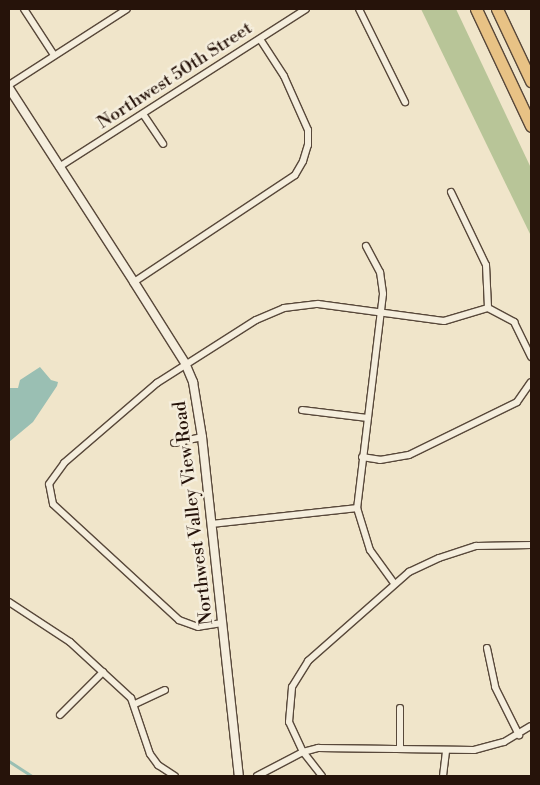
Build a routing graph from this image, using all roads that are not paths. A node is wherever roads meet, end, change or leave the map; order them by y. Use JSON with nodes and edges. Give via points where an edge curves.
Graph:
{"nodes":[{"id":1,"x":24,"y":9,"type":"edge"},
{"id":2,"x":127,"y":9,"type":"edge"},
{"id":3,"x":306,"y":9,"type":"edge"},
{"id":4,"x":359,"y":9,"type":"edge"},
{"id":5,"x":476,"y":9,"type":"edge"},
{"id":6,"x":497,"y":9,"type":"edge"},
{"id":7,"x":260,"y":39,"type":"junction"},
{"id":8,"x":54,"y":55,"type":"junction"},
{"id":9,"x":531,"y":81,"type":"edge"},
{"id":10,"x":9,"y":87,"type":"edge"},
{"id":11,"x":405,"y":102,"type":"dead end"},
{"id":12,"x":143,"y":114,"type":"junction"},
{"id":13,"x":531,"y":126,"type":"edge"},
{"id":14,"x":164,"y":144,"type":"dead end"},
{"id":15,"x":59,"y":168,"type":"junction"},
{"id":16,"x":451,"y":192,"type":"dead end"},
{"id":17,"x":366,"y":246,"type":"dead end"},
{"id":18,"x":134,"y":282,"type":"junction"},
{"id":19,"x":488,"y":308,"type":"junction"},
{"id":20,"x":381,"y":313,"type":"junction"},
{"id":21,"x":531,"y":357,"type":"edge"},
{"id":22,"x":185,"y":363,"type":"junction"},
{"id":23,"x":531,"y":384,"type":"edge"},
{"id":24,"x":302,"y":410,"type":"dead end"},
{"id":25,"x":368,"y":418,"type":"junction"},
{"id":26,"x":202,"y":437,"type":"junction"},
{"id":27,"x":174,"y":444,"type":"dead end"},
{"id":28,"x":362,"y":457,"type":"junction"},
{"id":29,"x":357,"y":508,"type":"junction"},
{"id":30,"x":212,"y":524,"type":"junction"},
{"id":31,"x":531,"y":545,"type":"edge"},
{"id":32,"x":394,"y":583,"type":"junction"},
{"id":33,"x":9,"y":602,"type":"edge"},
{"id":34,"x":222,"y":624,"type":"junction"},
{"id":35,"x":487,"y":648,"type":"dead end"},
{"id":36,"x":103,"y":672,"type":"junction"},
{"id":37,"x":165,"y":690,"type":"dead end"},
{"id":38,"x":135,"y":704,"type":"junction"},
{"id":39,"x":400,"y":708,"type":"dead end"},
{"id":40,"x":60,"y":716,"type":"dead end"},
{"id":41,"x":531,"y":726,"type":"edge"},
{"id":42,"x":519,"y":735,"type":"junction"},
{"id":43,"x":400,"y":747,"type":"junction"},
{"id":44,"x":446,"y":750,"type":"junction"},
{"id":45,"x":303,"y":752,"type":"junction"},
{"id":46,"x":175,"y":776,"type":"edge"},
{"id":47,"x":239,"y":776,"type":"edge"},
{"id":48,"x":257,"y":776,"type":"edge"},
{"id":49,"x":322,"y":776,"type":"edge"},
{"id":50,"x":443,"y":776,"type":"edge"}],
"edges":[{"from":1,"to":8,"type":"street"},
{"from":2,"to":8,"type":"street"},
{"from":3,"to":7,"type":"street","name":"Northwest 50th Street"},
{"from":4,"to":11,"type":"street"},
{"from":5,"to":13,"type":"highway"},
{"from":6,"to":9,"type":"highway"},
{"from":7,"to":12,"type":"street","name":"Northwest 50th Street"},
{"from":7,"to":18,"type":"street","via":[[284,76],[308,130],[303,161],[295,175]]},
{"from":8,"to":10,"type":"street"},
{"from":10,"to":15,"type":"street","name":"Northwest Valley View Road"},
{"from":12,"to":14,"type":"street"},
{"from":12,"to":15,"type":"street","name":"Northwest 50th Street"},
{"from":15,"to":18,"type":"street","name":"Northwest Valley View Road"},
{"from":16,"to":19,"type":"street","via":[[486,265]]},
{"from":17,"to":20,"type":"street","via":[[383,283]]},
{"from":18,"to":22,"type":"street","name":"Northwest Valley View Road"},
{"from":19,"to":20,"type":"street","via":[[444,321]]},
{"from":19,"to":21,"type":"street","via":[[514,322]]},
{"from":20,"to":22,"type":"street","via":[[318,304],[284,308],[256,320]]},
{"from":20,"to":25,"type":"street"},
{"from":22,"to":26,"type":"street","name":"Northwest Valley View Road","via":[[198,399]]},
{"from":22,"to":34,"type":"street","via":[[64,463],[49,484],[49,496],[53,504],[179,620],[198,627]]},
{"from":23,"to":28,"type":"street","via":[[517,402],[409,455],[380,460]]},
{"from":24,"to":25,"type":"street"},
{"from":25,"to":28,"type":"street"},
{"from":26,"to":27,"type":"street"},
{"from":26,"to":30,"type":"street","name":"Northwest Valley View Road"},
{"from":28,"to":29,"type":"street"},
{"from":29,"to":30,"type":"street"},
{"from":29,"to":32,"type":"street","via":[[370,550]]},
{"from":30,"to":34,"type":"street","name":"Northwest Valley View Road"},
{"from":31,"to":32,"type":"street","via":[[495,544],[457,552],[438,558]]},
{"from":32,"to":45,"type":"street","via":[[299,673],[289,702],[289,722]]},
{"from":33,"to":36,"type":"street","via":[[70,642]]},
{"from":34,"to":47,"type":"street","name":"Northwest Valley View Road"},
{"from":35,"to":42,"type":"street","via":[[495,687]]},
{"from":36,"to":38,"type":"street"},
{"from":36,"to":40,"type":"street"},
{"from":37,"to":38,"type":"street"},
{"from":38,"to":46,"type":"street","via":[[150,754],[158,765]]},
{"from":39,"to":43,"type":"street"},
{"from":41,"to":42,"type":"street"},
{"from":42,"to":44,"type":"street","via":[[474,750]]},
{"from":43,"to":44,"type":"street"},
{"from":43,"to":45,"type":"street","via":[[318,748]]},
{"from":44,"to":50,"type":"street"},
{"from":45,"to":48,"type":"street"},
{"from":45,"to":49,"type":"street"}]}
